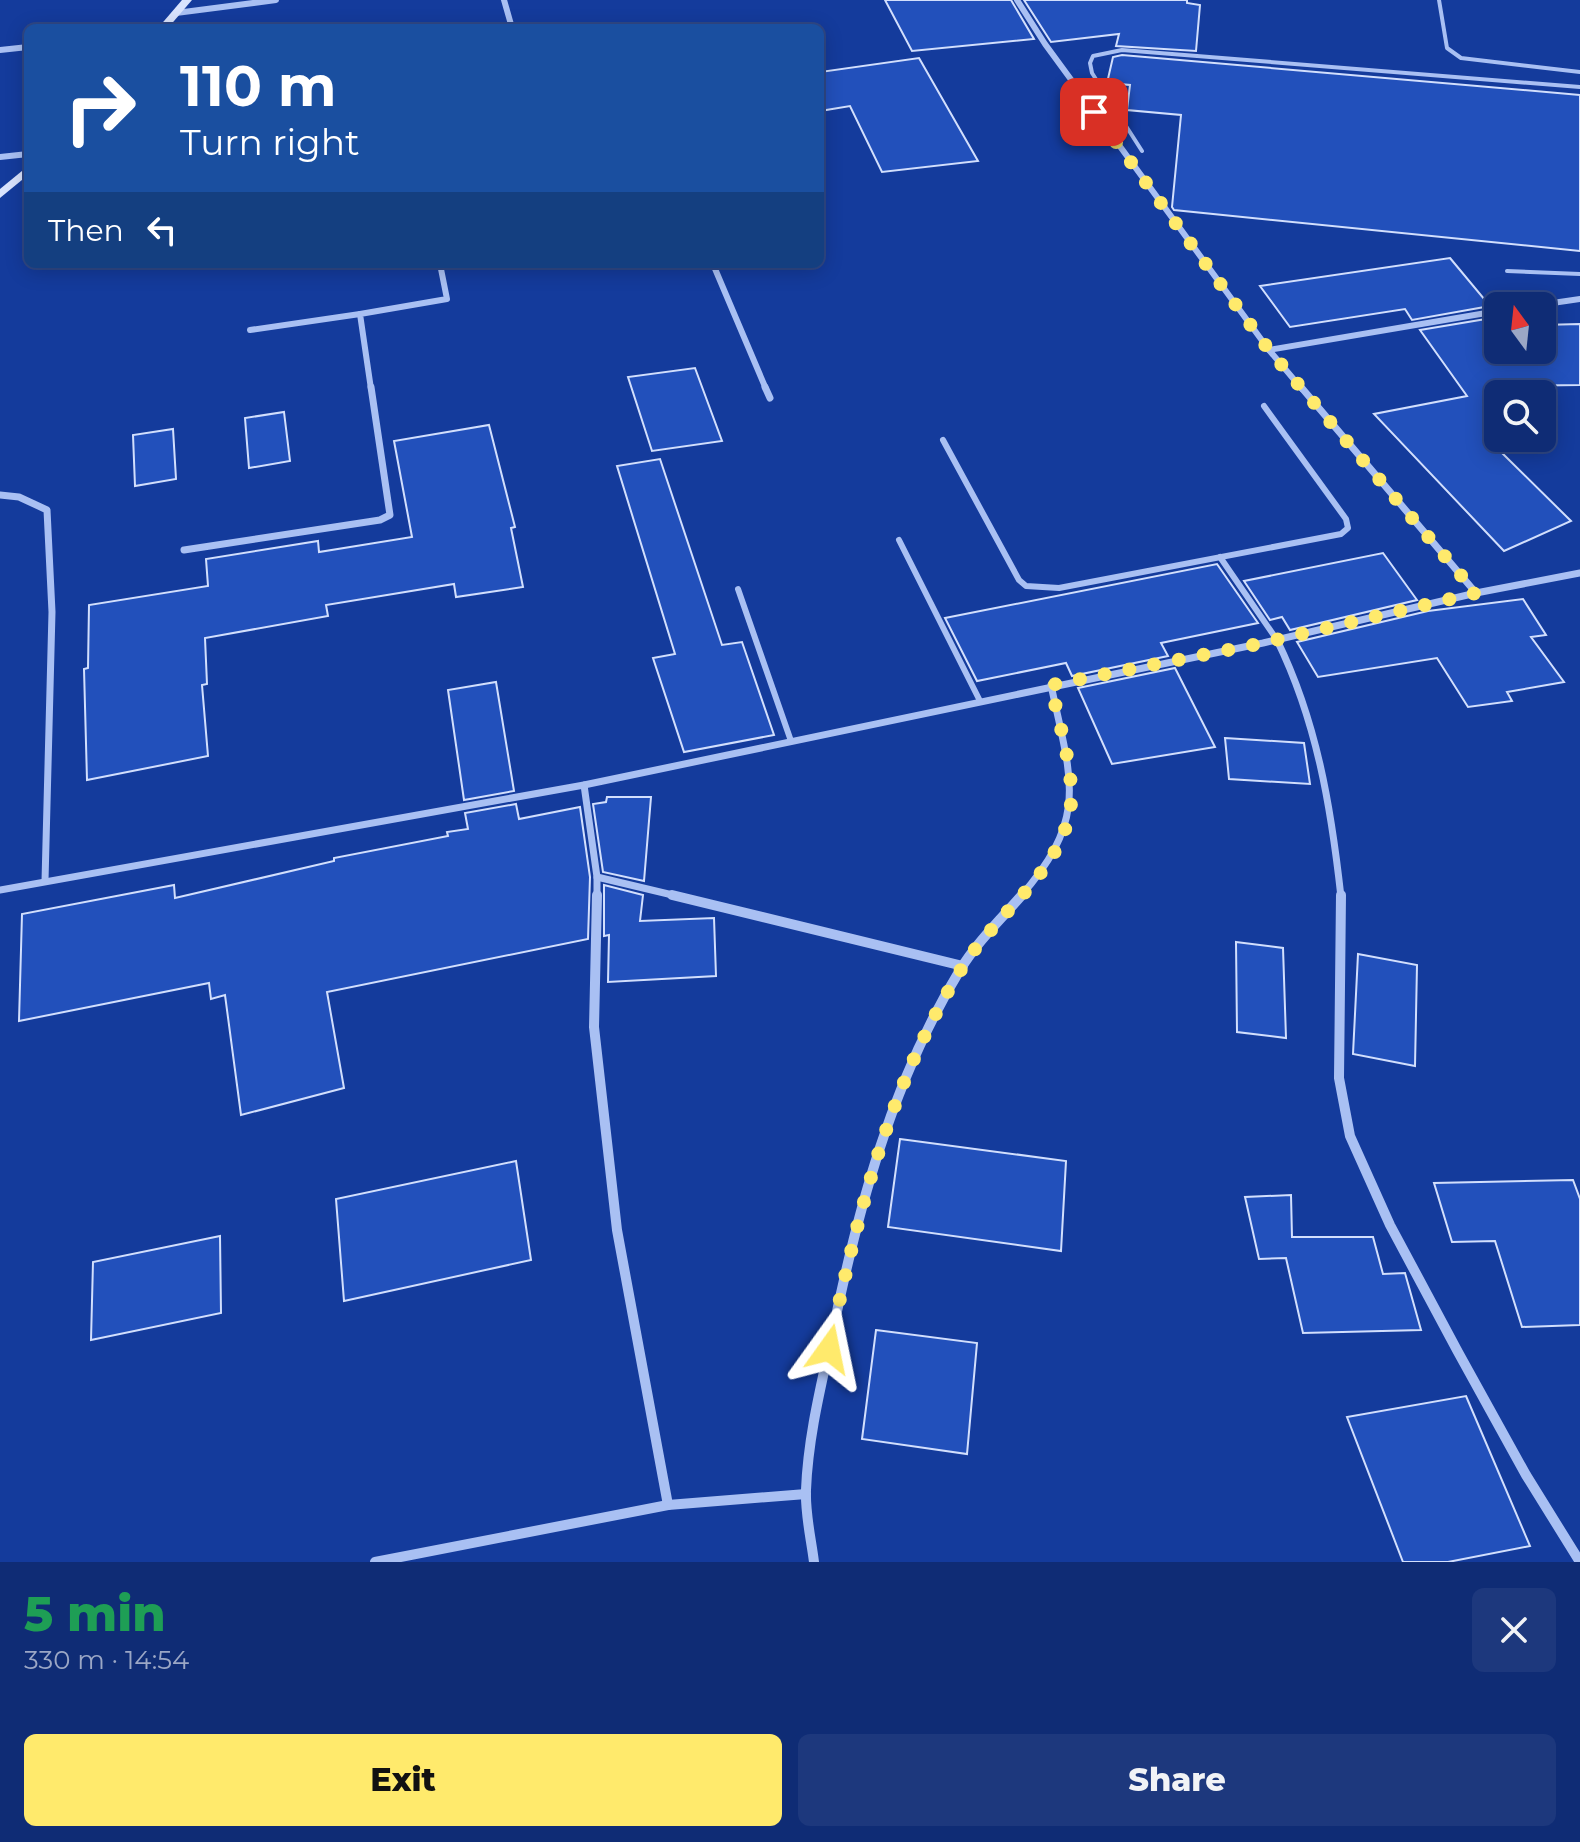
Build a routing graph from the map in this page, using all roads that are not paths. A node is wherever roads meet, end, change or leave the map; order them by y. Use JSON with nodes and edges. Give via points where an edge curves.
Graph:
{"nodes":[{"id":1,"x":187,"y":0,"type":"edge"},
{"id":2,"x":276,"y":0,"type":"edge"},
{"id":3,"x":504,"y":0,"type":"edge"},
{"id":4,"x":1017,"y":0,"type":"edge"},
{"id":5,"x":1439,"y":0,"type":"edge"},
{"id":6,"x":176,"y":13,"type":"junction"},
{"id":7,"x":166,"y":24,"type":"edge"},
{"id":8,"x":511,"y":24,"type":"edge"},
{"id":9,"x":24,"y":47,"type":"edge"},
{"id":10,"x":0,"y":50,"type":"edge"},
{"id":11,"x":1580,"y":72,"type":"edge"},
{"id":12,"x":1580,"y":87,"type":"edge"},
{"id":13,"x":1142,"y":151,"type":"dead end"},
{"id":14,"x":24,"y":154,"type":"edge"},
{"id":15,"x":0,"y":157,"type":"edge"},
{"id":16,"x":24,"y":176,"type":"edge"},
{"id":17,"x":0,"y":195,"type":"edge"},
{"id":18,"x":441,"y":268,"type":"edge"},
{"id":19,"x":715,"y":268,"type":"edge"},
{"id":20,"x":1507,"y":271,"type":"dead end"},
{"id":21,"x":1580,"y":274,"type":"edge"},
{"id":22,"x":1580,"y":299,"type":"edge"},
{"id":23,"x":1556,"y":302,"type":"edge"},
{"id":24,"x":1484,"y":313,"type":"edge"},
{"id":25,"x":360,"y":314,"type":"junction"},
{"id":26,"x":250,"y":330,"type":"dead end"},
{"id":27,"x":1269,"y":350,"type":"junction"},
{"id":28,"x":770,"y":398,"type":"dead end"},
{"id":29,"x":1264,"y":406,"type":"dead end"},
{"id":30,"x":943,"y":440,"type":"dead end"},
{"id":31,"x":0,"y":495,"type":"edge"},
{"id":32,"x":899,"y":540,"type":"dead end"},
{"id":33,"x":184,"y":550,"type":"dead end"},
{"id":34,"x":1220,"y":557,"type":"junction"},
{"id":35,"x":1580,"y":573,"type":"edge"},
{"id":36,"x":738,"y":589,"type":"dead end"},
{"id":37,"x":1476,"y":593,"type":"junction"},
{"id":38,"x":1277,"y":640,"type":"junction"},
{"id":39,"x":1051,"y":685,"type":"junction"},
{"id":40,"x":980,"y":701,"type":"junction"},
{"id":41,"x":791,"y":741,"type":"junction"},
{"id":42,"x":584,"y":785,"type":"junction"},
{"id":43,"x":597,"y":877,"type":"junction"},
{"id":44,"x":45,"y":881,"type":"junction"},
{"id":45,"x":0,"y":890,"type":"edge"},
{"id":46,"x":963,"y":966,"type":"junction"},
{"id":47,"x":806,"y":1494,"type":"junction"},
{"id":48,"x":668,"y":1505,"type":"junction"},
{"id":49,"x":375,"y":1562,"type":"edge"},
{"id":50,"x":814,"y":1562,"type":"edge"},
{"id":51,"x":1580,"y":1562,"type":"edge"}],
"edges":[{"from":1,"to":6,"type":"street"},
{"from":2,"to":6,"type":"street"},
{"from":3,"to":8,"type":"street"},
{"from":4,"to":27,"type":"street"},
{"from":5,"to":11,"type":"lane","via":[[1447,48],[1461,58]]},
{"from":6,"to":7,"type":"street"},
{"from":9,"to":10,"type":"street"},
{"from":12,"to":13,"type":"lane","via":[[1122,50],[1093,56],[1092,73]]},
{"from":14,"to":15,"type":"street"},
{"from":16,"to":17,"type":"street"},
{"from":18,"to":25,"type":"street","via":[[447,299]]},
{"from":19,"to":28,"type":"street"},
{"from":20,"to":21,"type":"lane"},
{"from":22,"to":23,"type":"street"},
{"from":24,"to":27,"type":"street"},
{"from":25,"to":26,"type":"street"},
{"from":25,"to":33,"type":"street","via":[[390,515]]},
{"from":27,"to":37,"type":"street"},
{"from":29,"to":34,"type":"lane","via":[[1348,528],[1341,534]]},
{"from":30,"to":34,"type":"lane","via":[[1026,586],[1059,588]]},
{"from":31,"to":44,"type":"street","via":[[47,510],[52,612]]},
{"from":32,"to":40,"type":"lane"},
{"from":34,"to":38,"type":"lane"},
{"from":35,"to":37,"type":"street"},
{"from":36,"to":41,"type":"lane"},
{"from":37,"to":38,"type":"street"},
{"from":38,"to":39,"type":"street"},
{"from":38,"to":51,"type":"street","via":[[1299,685],[1332,813],[1343,911],[1339,1078],[1350,1136],[1451,1339]]},
{"from":39,"to":40,"type":"street"},
{"from":39,"to":46,"type":"street","via":[[1072,793],[1069,818],[1059,846]]},
{"from":40,"to":41,"type":"street"},
{"from":41,"to":42,"type":"street"},
{"from":42,"to":43,"type":"street"},
{"from":42,"to":44,"type":"street"},
{"from":43,"to":46,"type":"street"},
{"from":43,"to":48,"type":"street","via":[[594,1027],[617,1230]]},
{"from":44,"to":45,"type":"street"},
{"from":46,"to":47,"type":"street","via":[[921,1042],[863,1198],[811,1431]]},
{"from":47,"to":48,"type":"street"},
{"from":47,"to":50,"type":"street"},
{"from":48,"to":49,"type":"street"}]}
